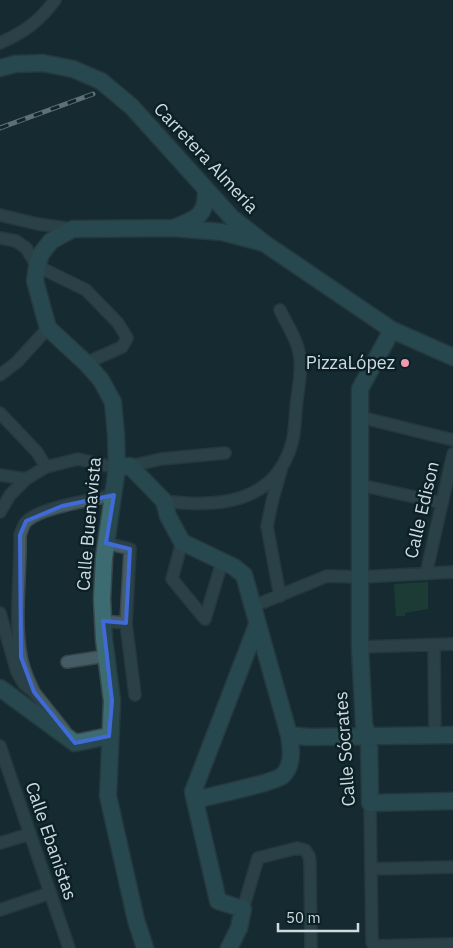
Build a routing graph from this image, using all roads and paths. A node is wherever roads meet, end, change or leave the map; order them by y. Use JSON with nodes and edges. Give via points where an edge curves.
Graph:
{"nodes":[{"id":1,"x":55,"y":0,"type":"edge"},
{"id":2,"x":0,"y":43,"type":"edge"},
{"id":3,"x":0,"y":68,"type":"edge"},
{"id":4,"x":206,"y":192,"type":"junction"},
{"id":5,"x":0,"y":215,"type":"edge"},
{"id":6,"x":230,"y":216,"type":"junction"},
{"id":7,"x":73,"y":228,"type":"junction"},
{"id":8,"x":173,"y":228,"type":"junction"},
{"id":9,"x":205,"y":231,"type":"junction"},
{"id":10,"x":0,"y":238,"type":"edge"},
{"id":11,"x":264,"y":244,"type":"junction"},
{"id":12,"x":36,"y":266,"type":"junction"},
{"id":13,"x":280,"y":310,"type":"dead end"},
{"id":14,"x":48,"y":328,"type":"junction"},
{"id":15,"x":392,"y":330,"type":"junction"},
{"id":16,"x":453,"y":357,"type":"edge"},
{"id":17,"x":86,"y":363,"type":"junction"},
{"id":18,"x":0,"y":375,"type":"edge"},
{"id":19,"x":0,"y":413,"type":"edge"},
{"id":20,"x":360,"y":417,"type":"junction"},
{"id":21,"x":453,"y":440,"type":"edge"},
{"id":22,"x":225,"y":453,"type":"dead end"},
{"id":23,"x":453,"y":454,"type":"edge"},
{"id":24,"x":46,"y":466,"type":"junction"},
{"id":25,"x":123,"y":467,"type":"junction"},
{"id":26,"x":281,"y":470,"type":"junction"},
{"id":27,"x":0,"y":475,"type":"edge"},
{"id":28,"x":26,"y":478,"type":"junction"},
{"id":29,"x":360,"y":485,"type":"junction"},
{"id":30,"x":114,"y":495,"type":"junction"},
{"id":31,"x":164,"y":501,"type":"junction"},
{"id":32,"x":442,"y":503,"type":"junction"},
{"id":33,"x":0,"y":512,"type":"edge"},
{"id":34,"x":182,"y":542,"type":"junction"},
{"id":35,"x":106,"y":543,"type":"junction"},
{"id":36,"x":222,"y":562,"type":"junction"},
{"id":37,"x":453,"y":572,"type":"edge"},
{"id":38,"x":426,"y":574,"type":"junction"},
{"id":39,"x":361,"y":577,"type":"junction"},
{"id":40,"x":280,"y":596,"type":"junction"},
{"id":41,"x":254,"y":606,"type":"junction"},
{"id":42,"x":0,"y":613,"type":"edge"},
{"id":43,"x":103,"y":622,"type":"junction"},
{"id":44,"x":126,"y":623,"type":"junction"},
{"id":45,"x":257,"y":626,"type":"junction"},
{"id":46,"x":453,"y":644,"type":"edge"},
{"id":47,"x":434,"y":645,"type":"junction"},
{"id":48,"x":360,"y":647,"type":"junction"},
{"id":49,"x":106,"y":656,"type":"junction"},
{"id":50,"x":67,"y":662,"type":"dead end"},
{"id":51,"x":0,"y":688,"type":"edge"},
{"id":52,"x":34,"y":692,"type":"junction"},
{"id":53,"x":134,"y":695,"type":"dead end"},
{"id":54,"x":289,"y":735,"type":"junction"},
{"id":55,"x":453,"y":735,"type":"edge"},
{"id":56,"x":109,"y":736,"type":"junction"},
{"id":57,"x":435,"y":736,"type":"junction"},
{"id":58,"x":369,"y":737,"type":"junction"},
{"id":59,"x":75,"y":743,"type":"junction"},
{"id":60,"x":0,"y":746,"type":"edge"},
{"id":61,"x":4,"y":774,"type":"edge"},
{"id":62,"x":195,"y":800,"type":"junction"},
{"id":63,"x":453,"y":801,"type":"edge"},
{"id":64,"x":370,"y":803,"type":"junction"},
{"id":65,"x":30,"y":834,"type":"junction"},
{"id":66,"x":0,"y":844,"type":"edge"},
{"id":67,"x":453,"y":868,"type":"edge"},
{"id":68,"x":371,"y":869,"type":"junction"},
{"id":69,"x":50,"y":894,"type":"junction"},
{"id":70,"x":243,"y":909,"type":"junction"},
{"id":71,"x":0,"y":910,"type":"edge"},
{"id":72,"x":453,"y":944,"type":"edge"},
{"id":73,"x":375,"y":947,"type":"edge"},
{"id":74,"x":69,"y":948,"type":"edge"},
{"id":75,"x":145,"y":948,"type":"edge"},
{"id":76,"x":229,"y":948,"type":"edge"},
{"id":77,"x":311,"y":948,"type":"edge"}],
"edges":[{"from":1,"to":2,"type":"street","via":[[23,32]]},
{"from":3,"to":4,"type":"street","name":"Carretera Almería","via":[[43,63],[101,81],[132,107]]},
{"from":4,"to":6,"type":"street","name":"Carretera Almería"},
{"from":4,"to":8,"type":"street","via":[[203,212]]},
{"from":5,"to":7,"type":"street"},
{"from":6,"to":8,"type":"street"},
{"from":6,"to":9,"type":"street","via":[[223,225]]},
{"from":6,"to":11,"type":"street","name":"Carretera Almería"},
{"from":7,"to":8,"type":"street"},
{"from":7,"to":12,"type":"street","via":[[52,241]]},
{"from":8,"to":9,"type":"street"},
{"from":9,"to":11,"type":"street","via":[[222,232]]},
{"from":10,"to":12,"type":"street","via":[[16,241],[26,248]]},
{"from":11,"to":15,"type":"street","name":"Carretera Almería"},
{"from":12,"to":14,"type":"street","via":[[36,281]]},
{"from":12,"to":17,"type":"street","via":[[86,290],[118,323],[127,338],[122,347]]},
{"from":13,"to":26,"type":"street","via":[[296,342],[300,359],[293,442]]},
{"from":14,"to":17,"type":"street","name":"Calle Buenavista"},
{"from":14,"to":18,"type":"street","via":[[17,362]]},
{"from":15,"to":16,"type":"street","name":"Carretera Almería"},
{"from":15,"to":20,"type":"street","name":"Calle Sócrates","via":[[360,389]]},
{"from":17,"to":25,"type":"street","name":"Calle Buenavista","via":[[102,380],[113,402]]},
{"from":19,"to":24,"type":"street"},
{"from":20,"to":21,"type":"street"},
{"from":20,"to":29,"type":"street","name":"Calle Sócrates"},
{"from":22,"to":25,"type":"street","via":[[161,458]]},
{"from":23,"to":32,"type":"street","name":"Calle Edison"},
{"from":24,"to":25,"type":"street","via":[[78,459]]},
{"from":24,"to":28,"type":"street"},
{"from":25,"to":30,"type":"street","name":"Calle Buenavista"},
{"from":25,"to":31,"type":"street"},
{"from":26,"to":31,"type":"street","via":[[260,490],[230,501],[192,505]]},
{"from":26,"to":40,"type":"street","via":[[267,526]]},
{"from":27,"to":28,"type":"street"},
{"from":28,"to":33,"type":"street"},
{"from":29,"to":32,"type":"street"},
{"from":29,"to":39,"type":"street","name":"Calle Sócrates"},
{"from":30,"to":35,"type":"street","name":"Calle Buenavista"},
{"from":30,"to":52,"type":"street","via":[[62,506],[26,521],[23,527],[20,535],[19,634],[21,657]]},
{"from":31,"to":34,"type":"street"},
{"from":32,"to":38,"type":"street","name":"Calle Edison"},
{"from":34,"to":36,"type":"street"},
{"from":34,"to":36,"type":"street","via":[[172,580],[205,619]]},
{"from":35,"to":43,"type":"street","name":"Calle Buenavista"},
{"from":35,"to":44,"type":"street","via":[[130,549]]},
{"from":36,"to":41,"type":"street","via":[[244,575]]},
{"from":37,"to":38,"type":"street"},
{"from":38,"to":39,"type":"street"},
{"from":39,"to":40,"type":"street","via":[[327,576]]},
{"from":39,"to":48,"type":"street","name":"Calle Sócrates"},
{"from":40,"to":41,"type":"street"},
{"from":41,"to":45,"type":"street"},
{"from":42,"to":52,"type":"street","via":[[17,672]]},
{"from":43,"to":44,"type":"street"},
{"from":43,"to":49,"type":"street","name":"Calle Buenavista"},
{"from":44,"to":53,"type":"street"},
{"from":45,"to":54,"type":"street"},
{"from":45,"to":62,"type":"street","via":[[193,792]]},
{"from":46,"to":47,"type":"street"},
{"from":47,"to":48,"type":"street"},
{"from":47,"to":57,"type":"street"},
{"from":48,"to":58,"type":"street","name":"Calle Sócrates","via":[[364,725]]},
{"from":49,"to":50,"type":"street"},
{"from":49,"to":56,"type":"street","name":"Calle Buenavista","via":[[112,701]]},
{"from":51,"to":59,"type":"street"},
{"from":52,"to":59,"type":"street"},
{"from":54,"to":58,"type":"street","via":[[308,738]]},
{"from":54,"to":62,"type":"street","via":[[291,758],[282,776]]},
{"from":55,"to":57,"type":"street"},
{"from":56,"to":59,"type":"street"},
{"from":56,"to":75,"type":"street","name":"Calle Buenavista","via":[[108,796]]},
{"from":57,"to":58,"type":"street"},
{"from":58,"to":64,"type":"street","name":"Calle Sócrates"},
{"from":60,"to":61,"type":"street","name":"Calle Ebanistas"},
{"from":61,"to":65,"type":"street","name":"Calle Ebanistas"},
{"from":62,"to":70,"type":"street","via":[[218,901]]},
{"from":63,"to":64,"type":"street"},
{"from":64,"to":68,"type":"street","name":"Calle Sócrates"},
{"from":65,"to":66,"type":"street"},
{"from":65,"to":69,"type":"street","name":"Calle Ebanistas"},
{"from":67,"to":68,"type":"street"},
{"from":68,"to":73,"type":"street","name":"Calle Sócrates","via":[[372,942]]},
{"from":69,"to":71,"type":"street"},
{"from":69,"to":74,"type":"street","name":"Calle Ebanistas"},
{"from":70,"to":76,"type":"street","via":[[239,928]]},
{"from":70,"to":77,"type":"street","via":[[258,858],[297,848],[305,850],[309,856]]},
{"from":72,"to":73,"type":"street"}]}
